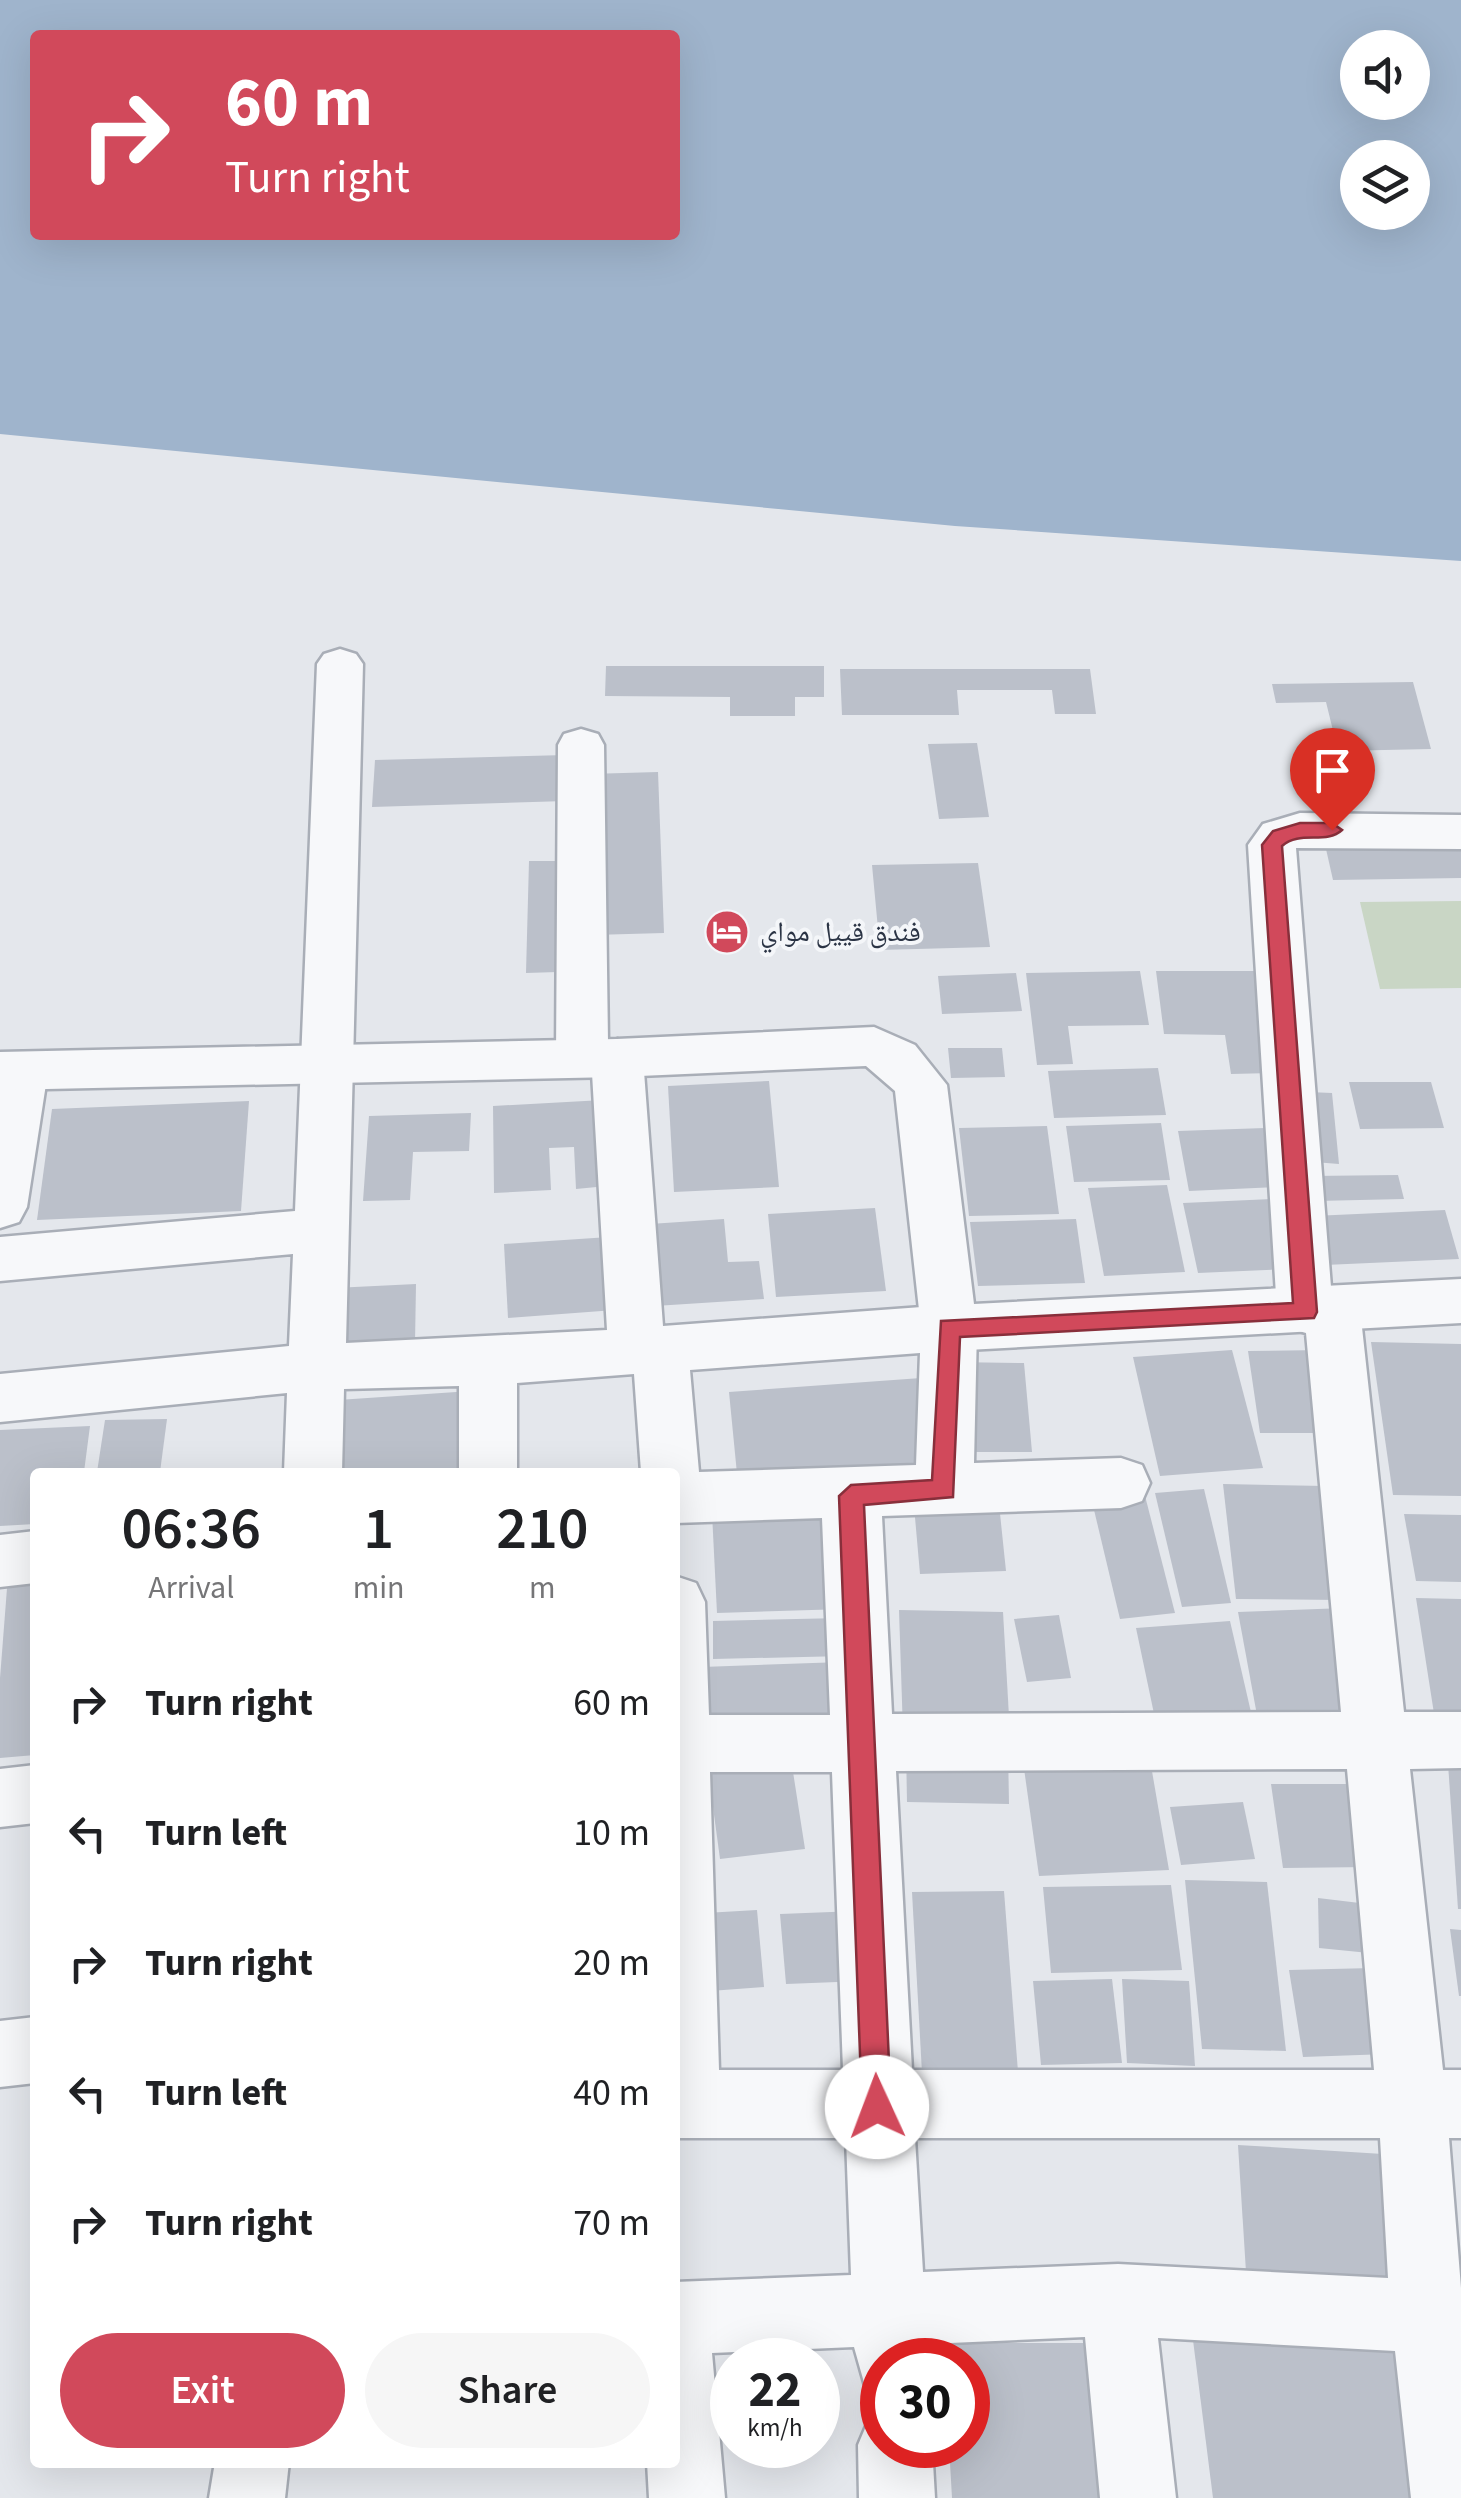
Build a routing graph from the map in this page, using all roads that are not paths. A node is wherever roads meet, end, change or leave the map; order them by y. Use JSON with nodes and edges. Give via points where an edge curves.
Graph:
{"nodes":[{"id":1,"x":340,"y":664,"type":"dead end"},
{"id":2,"x":581,"y":745,"type":"dead end"},
{"id":3,"x":1461,"y":832,"type":"edge"},
{"id":4,"x":600,"y":1058,"type":"junction"},
{"id":5,"x":328,"y":1063,"type":"junction"},
{"id":6,"x":11,"y":1071,"type":"edge"},
{"id":7,"x":0,"y":1207,"type":"edge"},
{"id":8,"x":320,"y":1230,"type":"junction"},
{"id":9,"x":0,"y":1259,"type":"edge"},
{"id":10,"x":1461,"y":1301,"type":"edge"},
{"id":11,"x":1319,"y":1310,"type":"junction"},
{"id":12,"x":949,"y":1328,"type":"junction"},
{"id":13,"x":649,"y":1349,"type":"junction"},
{"id":14,"x":488,"y":1362,"type":"junction"},
{"id":15,"x":318,"y":1367,"type":"junction"},
{"id":16,"x":0,"y":1398,"type":"edge"},
{"id":17,"x":313,"y":1468,"type":"edge"},
{"id":18,"x":488,"y":1468,"type":"edge"},
{"id":19,"x":669,"y":1468,"type":"edge"},
{"id":20,"x":1121,"y":1483,"type":"dead end"},
{"id":21,"x":944,"y":1490,"type":"junction"},
{"id":22,"x":851,"y":1496,"type":"junction"},
{"id":23,"x":680,"y":1498,"type":"edge"},
{"id":24,"x":30,"y":1558,"type":"edge"},
{"id":25,"x":0,"y":1561,"type":"edge"},
{"id":26,"x":680,"y":1728,"type":"edge"},
{"id":27,"x":1373,"y":1740,"type":"junction"},
{"id":28,"x":1461,"y":1740,"type":"edge"},
{"id":29,"x":862,"y":1744,"type":"junction"},
{"id":30,"x":30,"y":1795,"type":"edge"},
{"id":31,"x":0,"y":1798,"type":"edge"},
{"id":32,"x":30,"y":2051,"type":"edge"},
{"id":33,"x":0,"y":2054,"type":"edge"},
{"id":34,"x":680,"y":2104,"type":"edge"},
{"id":35,"x":1436,"y":2104,"type":"edge"},
{"id":36,"x":877,"y":2107,"type":"junction"},
{"id":37,"x":1118,"y":2300,"type":"junction"},
{"id":38,"x":1427,"y":2316,"type":"junction"},
{"id":39,"x":680,"y":2318,"type":"edge"},
{"id":40,"x":890,"y":2333,"type":"edge"},
{"id":41,"x":680,"y":2412,"type":"edge"},
{"id":42,"x":251,"y":2468,"type":"edge"},
{"id":43,"x":896,"y":2468,"type":"edge"},
{"id":44,"x":247,"y":2498,"type":"edge"},
{"id":45,"x":687,"y":2498,"type":"edge"},
{"id":46,"x":897,"y":2498,"type":"edge"},
{"id":47,"x":1138,"y":2498,"type":"edge"},
{"id":48,"x":1449,"y":2498,"type":"edge"}],
"edges":[{"from":1,"to":5,"type":"street"},
{"from":2,"to":4,"type":"street"},
{"from":3,"to":11,"type":"street","via":[[1300,830],[1272,845]]},
{"from":4,"to":5,"type":"street"},
{"from":4,"to":12,"type":"street","via":[[874,1046],[897,1058],[921,1085]]},
{"from":4,"to":13,"type":"street"},
{"from":5,"to":6,"type":"street"},
{"from":5,"to":8,"type":"street"},
{"from":6,"to":7,"type":"street"},
{"from":8,"to":9,"type":"street"},
{"from":8,"to":15,"type":"street"},
{"from":10,"to":11,"type":"street"},
{"from":11,"to":12,"type":"street"},
{"from":11,"to":27,"type":"street"},
{"from":12,"to":13,"type":"street"},
{"from":12,"to":21,"type":"street"},
{"from":13,"to":14,"type":"street"},
{"from":13,"to":19,"type":"street"},
{"from":14,"to":15,"type":"street"},
{"from":14,"to":18,"type":"street"},
{"from":15,"to":16,"type":"street"},
{"from":15,"to":17,"type":"street"},
{"from":20,"to":21,"type":"street"},
{"from":21,"to":22,"type":"street"},
{"from":22,"to":23,"type":"street"},
{"from":22,"to":29,"type":"street"},
{"from":24,"to":25,"type":"street"},
{"from":26,"to":29,"type":"street"},
{"from":27,"to":28,"type":"street"},
{"from":27,"to":29,"type":"street"},
{"from":27,"to":35,"type":"street"},
{"from":29,"to":36,"type":"street"},
{"from":30,"to":31,"type":"street"},
{"from":32,"to":33,"type":"street"},
{"from":34,"to":36,"type":"street"},
{"from":35,"to":36,"type":"street"},
{"from":35,"to":38,"type":"street"},
{"from":36,"to":40,"type":"street"},
{"from":37,"to":38,"type":"street"},
{"from":37,"to":40,"type":"street"},
{"from":37,"to":47,"type":"street"},
{"from":38,"to":48,"type":"street"},
{"from":39,"to":40,"type":"street"},
{"from":41,"to":45,"type":"street"},
{"from":42,"to":44,"type":"street"},
{"from":43,"to":46,"type":"street"}]}
